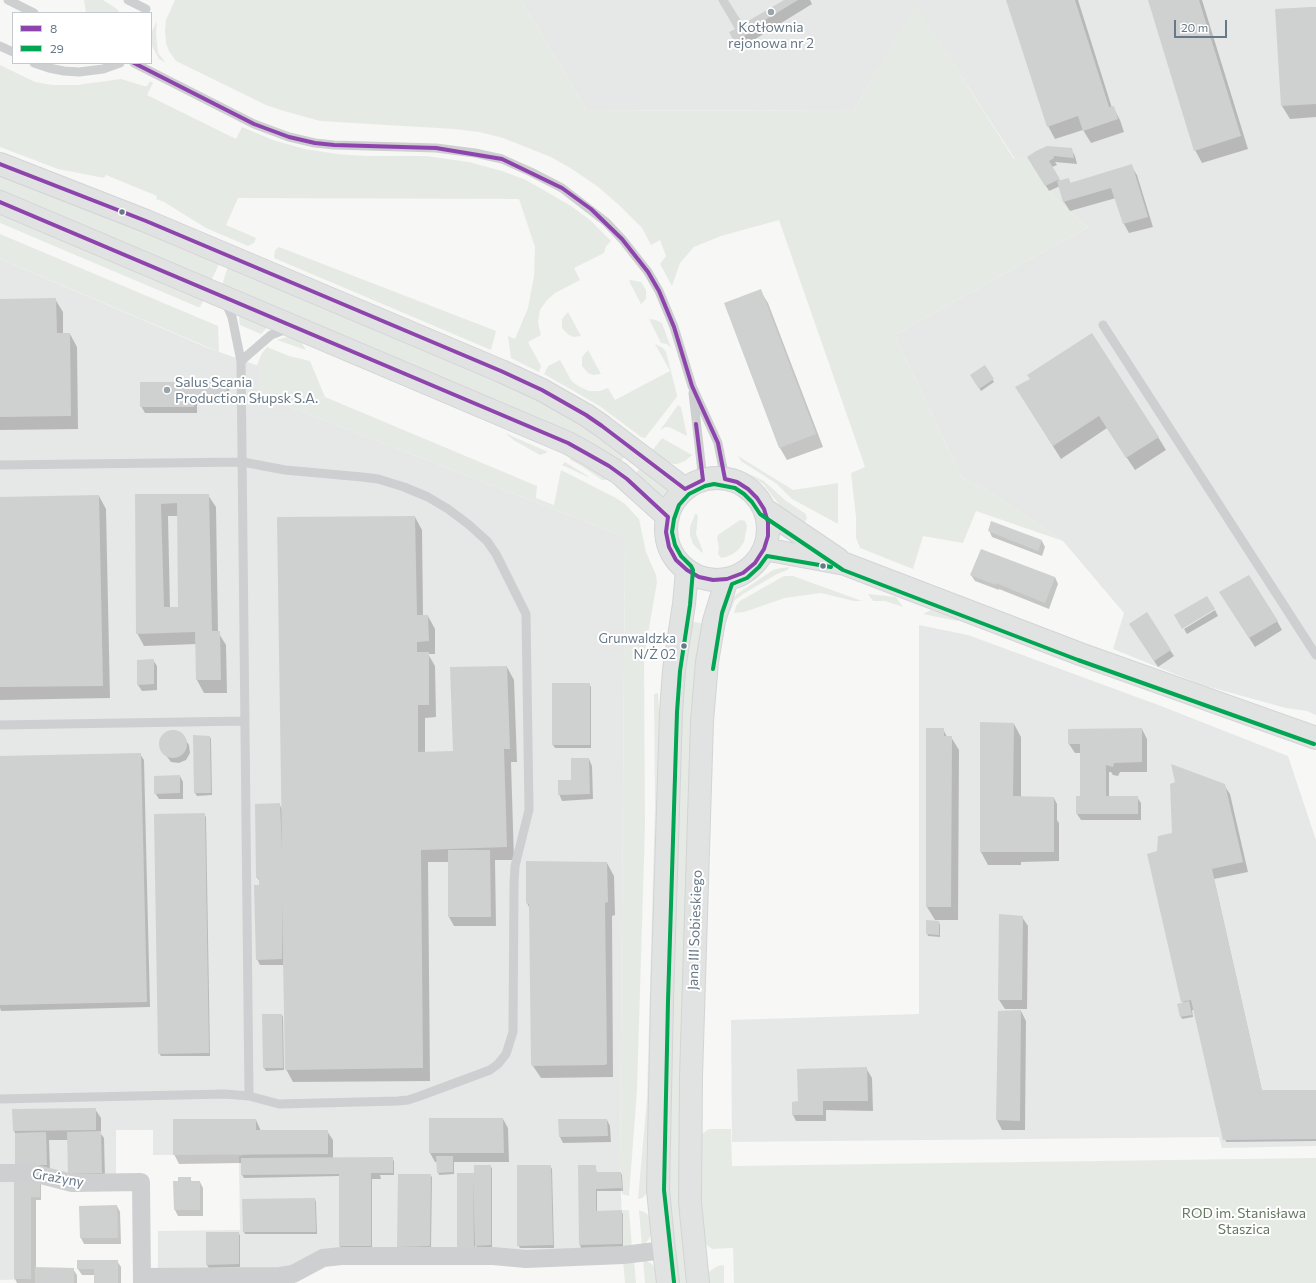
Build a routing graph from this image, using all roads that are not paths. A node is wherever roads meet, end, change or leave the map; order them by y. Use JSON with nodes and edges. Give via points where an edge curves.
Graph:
{"nodes":[{"id":1,"x":8,"y":0,"type":"edge"},
{"id":2,"x":128,"y":0,"type":"edge"},
{"id":3,"x":150,"y":0,"type":"edge"},
{"id":4,"x":145,"y":11,"type":"edge"},
{"id":5,"x":32,"y":12,"type":"edge"},
{"id":6,"x":0,"y":46,"type":"edge"},
{"id":7,"x":12,"y":52,"type":"edge"},
{"id":8,"x":37,"y":64,"type":"edge"},
{"id":9,"x":117,"y":64,"type":"edge"},
{"id":10,"x":136,"y":64,"type":"edge"},
{"id":11,"x":0,"y":164,"type":"edge"},
{"id":12,"x":0,"y":202,"type":"edge"},
{"id":13,"x":223,"y":296,"type":"junction"},
{"id":14,"x":1103,"y":325,"type":"dead end"},
{"id":15,"x":294,"y":326,"type":"junction"},
{"id":16,"x":241,"y":361,"type":"junction"},
{"id":17,"x":692,"y":386,"type":"junction"},
{"id":18,"x":243,"y":462,"type":"junction"},
{"id":19,"x":0,"y":465,"type":"edge"},
{"id":20,"x":725,"y":479,"type":"junction"},
{"id":21,"x":694,"y":485,"type":"junction"},
{"id":22,"x":764,"y":509,"type":"junction"},
{"id":23,"x":668,"y":517,"type":"junction"},
{"id":24,"x":764,"y":549,"type":"junction"},
{"id":25,"x":846,"y":564,"type":"junction"},
{"id":26,"x":687,"y":570,"type":"junction"},
{"id":27,"x":727,"y":579,"type":"junction"},
{"id":28,"x":1316,"y":655,"type":"edge"},
{"id":29,"x":245,"y":721,"type":"junction"},
{"id":30,"x":0,"y":725,"type":"edge"},
{"id":31,"x":1316,"y":738,"type":"edge"},
{"id":32,"x":249,"y":1096,"type":"junction"},
{"id":33,"x":0,"y":1099,"type":"edge"},
{"id":34,"x":0,"y":1173,"type":"edge"},
{"id":35,"x":664,"y":1250,"type":"junction"},
{"id":36,"x":142,"y":1280,"type":"edge"},
{"id":37,"x":668,"y":1283,"type":"edge"},
{"id":38,"x":698,"y":1283,"type":"edge"}],
"edges":[{"from":1,"to":5,"type":"lane"},
{"from":2,"to":4,"type":"lane"},
{"from":3,"to":4,"type":"lane"},
{"from":6,"to":7,"type":"lane"},
{"from":8,"to":9,"type":"lane","via":[[79,72]]},
{"from":10,"to":17,"type":"lane","via":[[254,124],[289,137],[334,145],[436,148],[475,153],[513,164],[562,188],[606,222],[648,272],[674,327]]},
{"from":11,"to":21,"type":"street","via":[[146,220],[542,390],[586,415]]},
{"from":12,"to":13,"type":"street"},
{"from":13,"to":15,"type":"street"},
{"from":13,"to":16,"type":"lane","via":[[232,317]]},
{"from":14,"to":28,"type":"lane"},
{"from":15,"to":16,"type":"lane","via":[[270,335]]},
{"from":15,"to":23,"type":"street","via":[[568,443],[627,479]]},
{"from":16,"to":18,"type":"lane"},
{"from":17,"to":20,"type":"lane","via":[[718,443]]},
{"from":17,"to":21,"type":"lane"},
{"from":18,"to":19,"type":"lane"},
{"from":18,"to":29,"type":"lane"},
{"from":18,"to":32,"type":"lane","via":[[285,470],[378,479],[404,487],[448,509],[487,541],[526,614],[529,810],[515,866],[513,1032],[506,1054],[498,1064],[475,1076],[408,1100],[279,1104]]},
{"from":20,"to":21,"type":"street","via":[[714,478]]},
{"from":20,"to":22,"type":"street","via":[[737,482],[748,489],[758,498]]},
{"from":21,"to":23,"type":"street","via":[[674,502]]},
{"from":22,"to":24,"type":"street","via":[[768,522],[768,536]]},
{"from":22,"to":25,"type":"street"},
{"from":23,"to":26,"type":"street","via":[[666,532],[669,547],[676,560]]},
{"from":24,"to":25,"type":"street"},
{"from":24,"to":27,"type":"street","via":[[755,563],[743,573]]},
{"from":25,"to":31,"type":"street","via":[[1080,654]]},
{"from":26,"to":27,"type":"street","via":[[699,577]]},
{"from":26,"to":35,"type":"street","via":[[671,712],[658,1168]]},
{"from":27,"to":38,"type":"street","name":"Jana III Sobieskiego","via":[[714,621],[707,662],[702,720],[690,1077],[690,1202]]},
{"from":29,"to":30,"type":"lane"},
{"from":29,"to":32,"type":"lane"},
{"from":32,"to":33,"type":"lane","via":[[196,1094]]},
{"from":34,"to":36,"type":"street","name":"Grażyny","via":[[34,1173],[72,1183],[141,1182]]},
{"from":35,"to":36,"type":"street","via":[[623,1255],[526,1259],[493,1256],[341,1256],[323,1258],[293,1274],[280,1276]]},
{"from":35,"to":37,"type":"street"}]}
